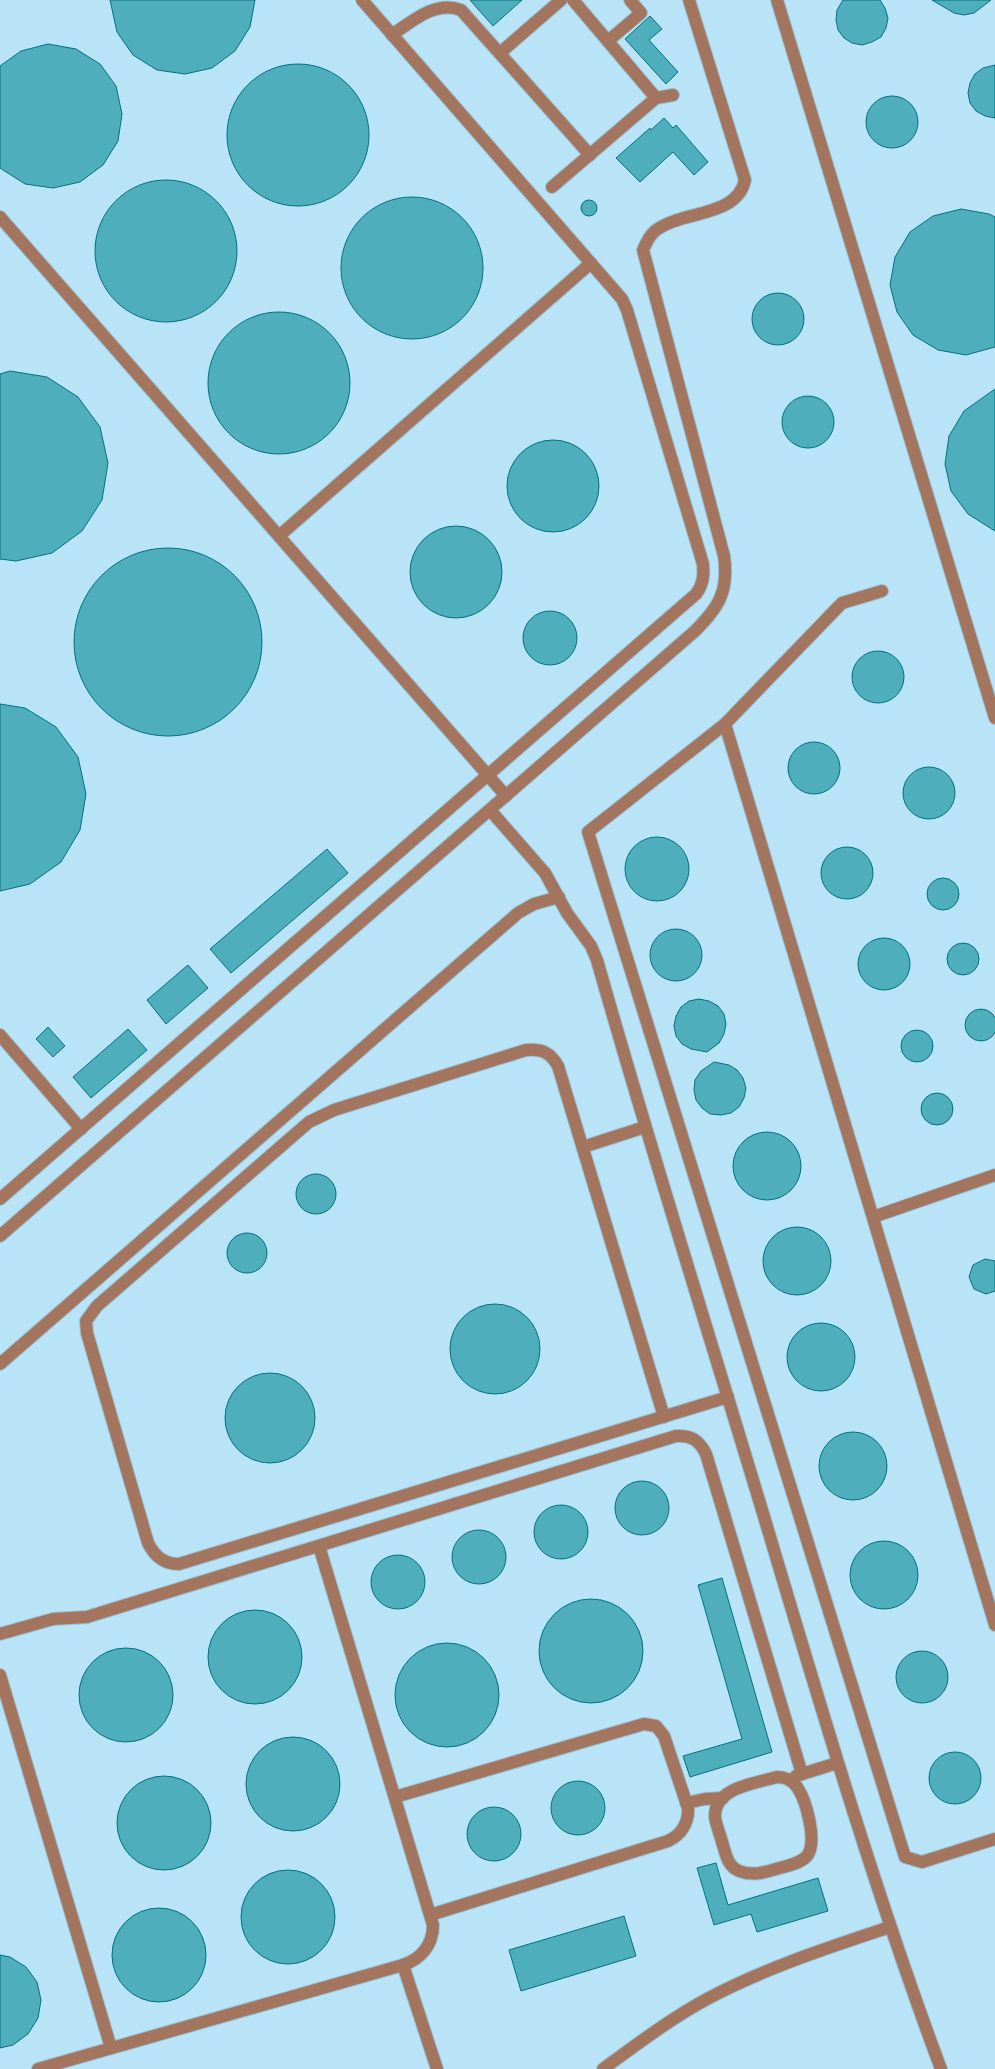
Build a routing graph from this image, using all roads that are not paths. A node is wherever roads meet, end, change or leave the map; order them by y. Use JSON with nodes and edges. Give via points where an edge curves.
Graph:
{"nodes":[{"id":1,"x":362,"y":0,"type":"edge"},
{"id":2,"x":560,"y":0,"type":"edge"},
{"id":3,"x":573,"y":0,"type":"edge"},
{"id":4,"x":630,"y":0,"type":"edge"},
{"id":5,"x":689,"y":0,"type":"edge"},
{"id":6,"x":777,"y":0,"type":"edge"},
{"id":7,"x":392,"y":35,"type":"junction"},
{"id":8,"x":608,"y":41,"type":"junction"},
{"id":9,"x":500,"y":54,"type":"junction"},
{"id":10,"x":673,"y":95,"type":"dead end"},
{"id":11,"x":656,"y":98,"type":"junction"},
{"id":12,"x":590,"y":155,"type":"junction"},
{"id":13,"x":552,"y":187,"type":"dead end"},
{"id":14,"x":0,"y":217,"type":"edge"},
{"id":15,"x":591,"y":263,"type":"junction"},
{"id":16,"x":279,"y":536,"type":"junction"},
{"id":17,"x":882,"y":591,"type":"dead end"},
{"id":18,"x":995,"y":718,"type":"edge"},
{"id":19,"x":725,"y":724,"type":"junction"},
{"id":20,"x":488,"y":775,"type":"junction"},
{"id":21,"x":506,"y":796,"type":"junction"},
{"id":22,"x":490,"y":810,"type":"junction"},
{"id":23,"x":559,"y":898,"type":"junction"},
{"id":24,"x":0,"y":1035,"type":"edge"},
{"id":25,"x":645,"y":1127,"type":"junction"},
{"id":26,"x":81,"y":1129,"type":"junction"},
{"id":27,"x":583,"y":1147,"type":"junction"},
{"id":28,"x":995,"y":1175,"type":"edge"},
{"id":29,"x":0,"y":1199,"type":"edge"},
{"id":30,"x":873,"y":1217,"type":"junction"},
{"id":31,"x":0,"y":1236,"type":"edge"},
{"id":32,"x":0,"y":1364,"type":"edge"},
{"id":33,"x":728,"y":1397,"type":"junction"},
{"id":34,"x":664,"y":1416,"type":"junction"},
{"id":35,"x":319,"y":1546,"type":"junction"},
{"id":36,"x":995,"y":1625,"type":"edge"},
{"id":37,"x":0,"y":1634,"type":"edge"},
{"id":38,"x":0,"y":1675,"type":"edge"},
{"id":39,"x":837,"y":1763,"type":"junction"},
{"id":40,"x":802,"y":1774,"type":"junction"},
{"id":41,"x":786,"y":1778,"type":"junction"},
{"id":42,"x":395,"y":1797,"type":"junction"},
{"id":43,"x":723,"y":1798,"type":"junction"},
{"id":44,"x":686,"y":1803,"type":"junction"},
{"id":45,"x":995,"y":1839,"type":"edge"},
{"id":46,"x":430,"y":1915,"type":"junction"},
{"id":47,"x":890,"y":1927,"type":"junction"},
{"id":48,"x":403,"y":1966,"type":"junction"},
{"id":49,"x":111,"y":2048,"type":"junction"},
{"id":50,"x":38,"y":2069,"type":"edge"},
{"id":51,"x":437,"y":2069,"type":"edge"},
{"id":52,"x":602,"y":2069,"type":"edge"},
{"id":53,"x":941,"y":2069,"type":"edge"}],
"edges":[{"from":1,"to":7,"type":"lane"},
{"from":2,"to":9,"type":"lane"},
{"from":3,"to":8,"type":"lane"},
{"from":4,"to":8,"type":"lane","via":[[641,13]]},
{"from":5,"to":21,"type":"lane","via":[[745,180],[743,189],[726,205],[665,225],[655,231],[643,250],[724,556],[725,588],[720,601],[695,631]]},
{"from":6,"to":18,"type":"lane"},
{"from":7,"to":9,"type":"lane","via":[[431,9],[443,4],[453,5]]},
{"from":7,"to":15,"type":"lane"},
{"from":8,"to":11,"type":"lane"},
{"from":9,"to":12,"type":"lane"},
{"from":10,"to":11,"type":"lane"},
{"from":11,"to":12,"type":"lane"},
{"from":12,"to":13,"type":"lane"},
{"from":14,"to":16,"type":"lane"},
{"from":15,"to":16,"type":"lane"},
{"from":15,"to":20,"type":"lane","via":[[627,310],[702,564],[703,582],[696,594]]},
{"from":16,"to":20,"type":"lane"},
{"from":17,"to":19,"type":"lane","via":[[842,603]]},
{"from":19,"to":30,"type":"lane"},
{"from":19,"to":45,"type":"lane","via":[[588,832],[905,1857],[922,1862]]},
{"from":20,"to":21,"type":"lane"},
{"from":20,"to":26,"type":"lane"},
{"from":21,"to":22,"type":"lane"},
{"from":22,"to":23,"type":"lane","via":[[545,873]]},
{"from":22,"to":31,"type":"lane"},
{"from":23,"to":25,"type":"lane","via":[[597,960]]},
{"from":23,"to":32,"type":"lane","via":[[534,904],[518,913]]},
{"from":24,"to":26,"type":"lane"},
{"from":25,"to":27,"type":"lane"},
{"from":25,"to":33,"type":"lane"},
{"from":26,"to":29,"type":"lane"},
{"from":27,"to":34,"type":"lane"},
{"from":27,"to":34,"type":"lane","via":[[558,1066],[546,1052],[537,1049],[334,1110],[309,1122],[97,1306],[86,1321],[87,1333],[148,1543],[160,1560],[179,1564]]},
{"from":28,"to":30,"type":"lane"},
{"from":30,"to":36,"type":"lane"},
{"from":33,"to":34,"type":"lane"},
{"from":33,"to":39,"type":"lane"},
{"from":35,"to":37,"type":"lane","via":[[87,1617],[53,1618]]},
{"from":35,"to":40,"type":"lane","via":[[676,1436],[691,1437],[706,1454]]},
{"from":35,"to":42,"type":"lane"},
{"from":38,"to":49,"type":"lane"},
{"from":39,"to":40,"type":"lane"},
{"from":39,"to":47,"type":"lane"},
{"from":40,"to":41,"type":"lane"},
{"from":41,"to":43,"type":"lane","via":[[777,1777],[736,1788]]},
{"from":41,"to":43,"type":"lane","via":[[800,1794],[812,1834],[810,1851],[799,1862],[759,1874],[746,1873],[731,1865],[715,1816]]},
{"from":42,"to":44,"type":"lane","via":[[644,1724],[656,1726],[664,1736]]},
{"from":42,"to":46,"type":"lane"},
{"from":43,"to":44,"type":"lane"},
{"from":44,"to":46,"type":"lane","via":[[686,1823],[676,1838]]},
{"from":46,"to":48,"type":"lane","via":[[433,1934],[429,1944],[415,1961]]},
{"from":47,"to":52,"type":"lane","via":[[747,1979],[663,2026]]},
{"from":47,"to":53,"type":"lane"},
{"from":48,"to":49,"type":"lane"},
{"from":48,"to":51,"type":"lane"},
{"from":49,"to":50,"type":"lane"}]}
